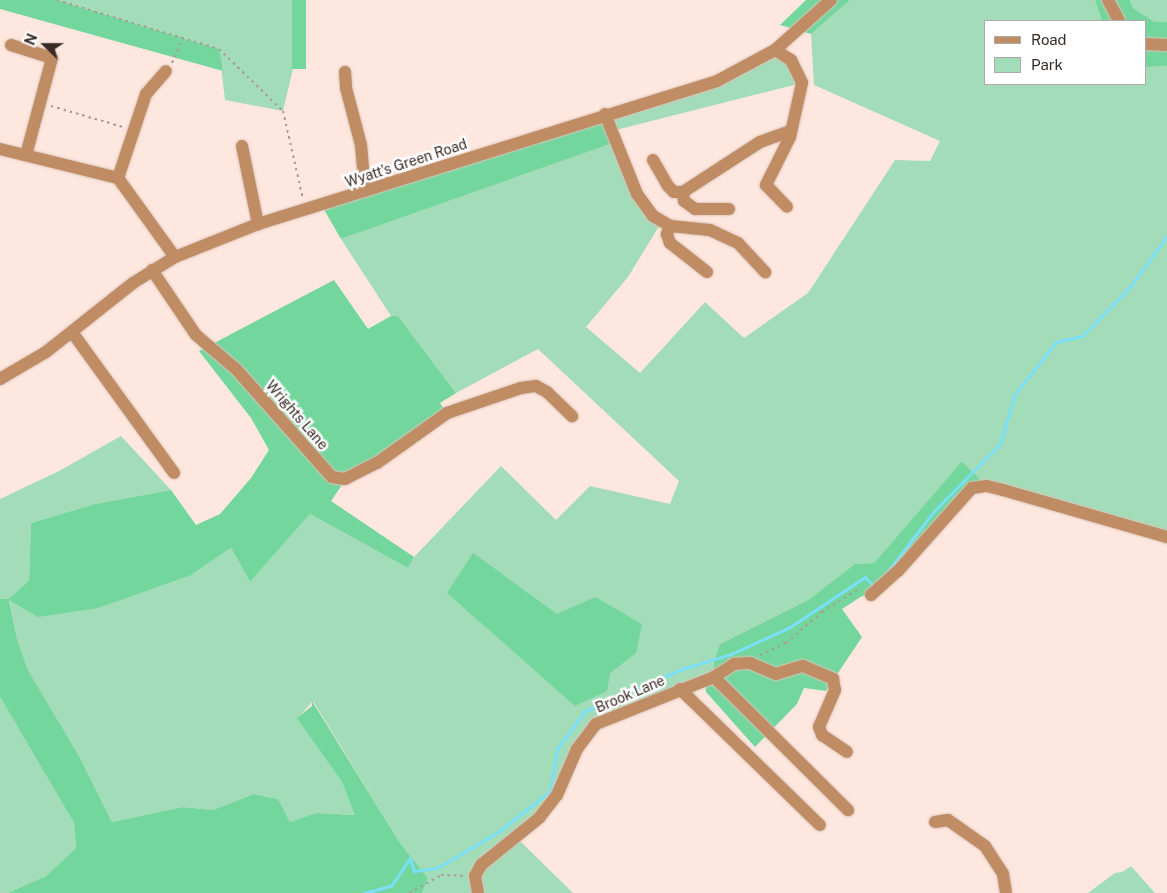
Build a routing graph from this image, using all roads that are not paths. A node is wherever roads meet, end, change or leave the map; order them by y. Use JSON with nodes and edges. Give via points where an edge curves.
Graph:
{"nodes":[{"id":1,"x":831,"y":0,"type":"edge"},
{"id":2,"x":1108,"y":0,"type":"edge"},
{"id":3,"x":1118,"y":20,"type":"edge"},
{"id":4,"x":1147,"y":44,"type":"edge"},
{"id":5,"x":10,"y":45,"type":"dead end"},
{"id":6,"x":1167,"y":45,"type":"edge"},
{"id":7,"x":775,"y":50,"type":"junction"},
{"id":8,"x":166,"y":71,"type":"road end"},
{"id":9,"x":346,"y":72,"type":"dead end"},
{"id":10,"x":605,"y":114,"type":"junction"},
{"id":11,"x":790,"y":131,"type":"junction"},
{"id":12,"x":242,"y":146,"type":"dead end"},
{"id":13,"x":0,"y":149,"type":"edge"},
{"id":14,"x":26,"y":155,"type":"junction"},
{"id":15,"x":654,"y":160,"type":"dead end"},
{"id":16,"x":118,"y":178,"type":"junction"},
{"id":17,"x":365,"y":192,"type":"junction"},
{"id":18,"x":683,"y":192,"type":"junction"},
{"id":19,"x":787,"y":207,"type":"dead end"},
{"id":20,"x":729,"y":209,"type":"dead end"},
{"id":21,"x":258,"y":224,"type":"junction"},
{"id":22,"x":670,"y":226,"type":"junction"},
{"id":23,"x":175,"y":257,"type":"junction"},
{"id":24,"x":152,"y":270,"type":"junction"},
{"id":25,"x":707,"y":272,"type":"dead end"},
{"id":26,"x":765,"y":272,"type":"dead end"},
{"id":27,"x":72,"y":332,"type":"junction"},
{"id":28,"x":0,"y":379,"type":"edge"},
{"id":29,"x":572,"y":416,"type":"dead end"},
{"id":30,"x":174,"y":474,"type":"dead end"},
{"id":31,"x":1167,"y":537,"type":"edge"},
{"id":32,"x":871,"y":595,"type":"road end"},
{"id":33,"x":714,"y":677,"type":"junction"},
{"id":34,"x":680,"y":689,"type":"junction"},
{"id":35,"x":847,"y":752,"type":"dead end"},
{"id":36,"x":848,"y":810,"type":"dead end"},
{"id":37,"x":935,"y":822,"type":"dead end"},
{"id":38,"x":820,"y":825,"type":"dead end"},
{"id":39,"x":478,"y":893,"type":"edge"},
{"id":40,"x":1006,"y":893,"type":"edge"}],
"edges":[{"from":1,"to":7,"type":"street","name":"Wyatt's Green Road"},
{"from":2,"to":3,"type":"street"},
{"from":4,"to":6,"type":"street"},
{"from":5,"to":14,"type":"street","via":[[52,58]]},
{"from":7,"to":10,"type":"street","name":"Wyatt's Green Road","via":[[717,82]]},
{"from":7,"to":11,"type":"street","via":[[791,60],[802,83]]},
{"from":8,"to":16,"type":"street","via":[[146,94]]},
{"from":9,"to":17,"type":"street","via":[[346,88],[361,145]]},
{"from":10,"to":17,"type":"street","name":"Wyatt's Green Road"},
{"from":10,"to":22,"type":"street","via":[[637,194],[653,216]]},
{"from":11,"to":18,"type":"street","via":[[760,142]]},
{"from":11,"to":19,"type":"street","via":[[790,138],[766,185]]},
{"from":12,"to":21,"type":"street"},
{"from":13,"to":14,"type":"street"},
{"from":14,"to":16,"type":"street"},
{"from":15,"to":18,"type":"street","via":[[668,186],[674,192]]},
{"from":16,"to":23,"type":"street"},
{"from":17,"to":21,"type":"street","name":"Wyatt's Green Road"},
{"from":18,"to":20,"type":"street","via":[[684,202],[695,209]]},
{"from":21,"to":23,"type":"street","name":"Wyatt's Green Road"},
{"from":22,"to":25,"type":"street","via":[[667,234],[670,243]]},
{"from":22,"to":26,"type":"street","via":[[710,230],[738,243]]},
{"from":23,"to":24,"type":"street","name":"Wyatt's Green Road"},
{"from":24,"to":27,"type":"street","name":"Wyatt's Green Road"},
{"from":24,"to":29,"type":"street","name":"Wrights Lane","via":[[196,335],[236,369],[332,477],[345,480],[377,463],[447,413],[536,386]]},
{"from":27,"to":28,"type":"street","name":"Wyatt's Green Road"},
{"from":27,"to":30,"type":"street"},
{"from":31,"to":32,"type":"street","via":[[1003,490],[987,486],[972,488],[898,571]]},
{"from":33,"to":34,"type":"street","name":"Brook Lane"},
{"from":33,"to":35,"type":"street","name":"Brook Lane","via":[[741,662],[776,674],[803,666],[833,679],[835,690],[819,727],[822,735]]},
{"from":33,"to":36,"type":"street"},
{"from":34,"to":38,"type":"street"},
{"from":34,"to":39,"type":"street","name":"Brook Lane","via":[[596,724],[577,749],[557,795],[539,818],[481,865],[475,876]]},
{"from":37,"to":40,"type":"street","via":[[948,820],[985,846],[1003,874]]}]}
